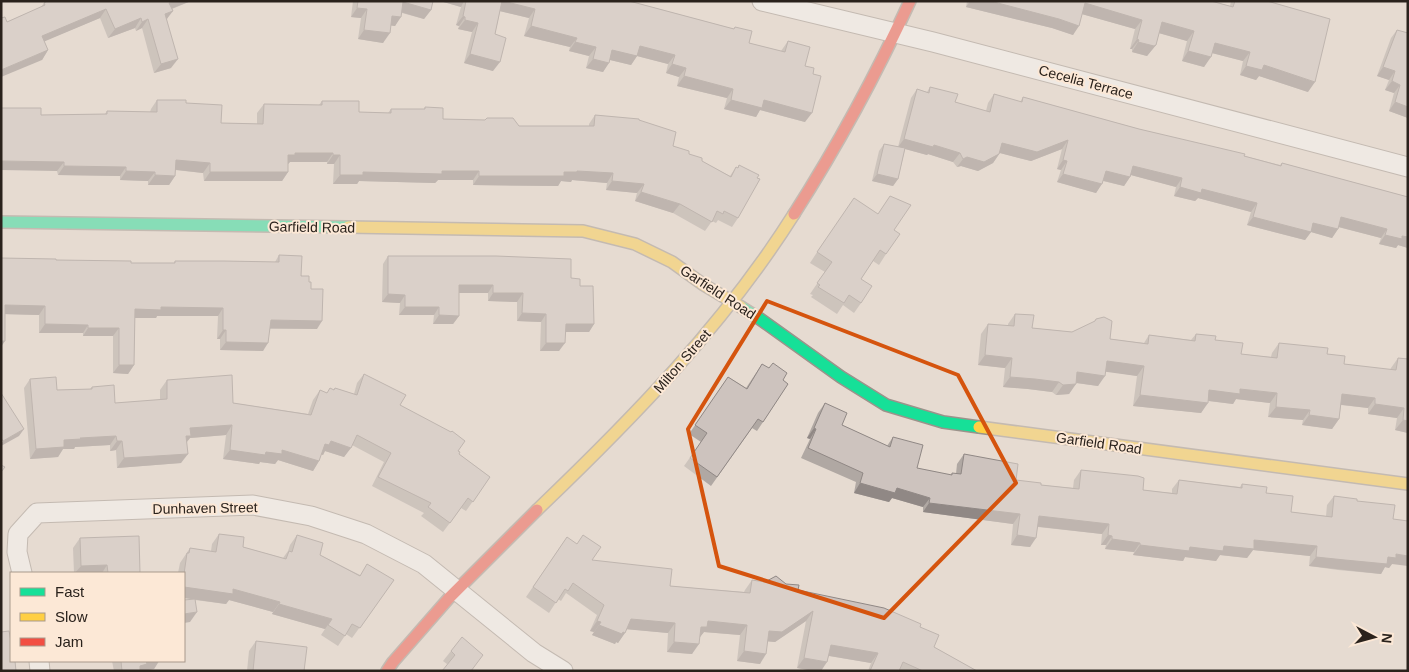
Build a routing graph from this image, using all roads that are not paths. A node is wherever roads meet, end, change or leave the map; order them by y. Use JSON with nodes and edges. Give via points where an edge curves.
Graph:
{"nodes":[{"id":1,"x":762,"y":1,"type":"edge"},
{"id":2,"x":910,"y":1,"type":"edge"},
{"id":3,"x":896,"y":33,"type":"junction"},
{"id":4,"x":1408,"y":168,"type":"edge"},
{"id":5,"x":1,"y":222,"type":"edge"},
{"id":6,"x":731,"y":302,"type":"junction"},
{"id":7,"x":1408,"y":484,"type":"edge"},
{"id":8,"x":22,"y":572,"type":"edge"},
{"id":9,"x":457,"y":590,"type":"junction"},
{"id":10,"x":387,"y":671,"type":"edge"},
{"id":11,"x":563,"y":671,"type":"edge"}],
"edges":[{"from":1,"to":3,"type":"street","name":"Cecelia Terrace"},
{"from":2,"to":3,"type":"street","name":"Milton Street"},
{"from":3,"to":4,"type":"street","name":"Cecelia Terrace"},
{"from":3,"to":6,"type":"street","name":"Milton Street","via":[[862,102],[812,190]]},
{"from":5,"to":6,"type":"street","name":"Garfield Road","via":[[583,231],[650,251]]},
{"from":6,"to":7,"type":"street","name":"Garfield Road","via":[[886,405],[943,422]]},
{"from":6,"to":9,"type":"street","name":"Milton Street","via":[[634,415]]},
{"from":8,"to":9,"type":"street","name":"Dunhaven Street","via":[[16,552],[18,534],[37,513],[254,505],[311,516],[366,534],[424,564]]},
{"from":9,"to":10,"type":"street","name":"Milton Street"},
{"from":9,"to":11,"type":"street","name":"Dunhaven Street","via":[[534,653]]}]}
